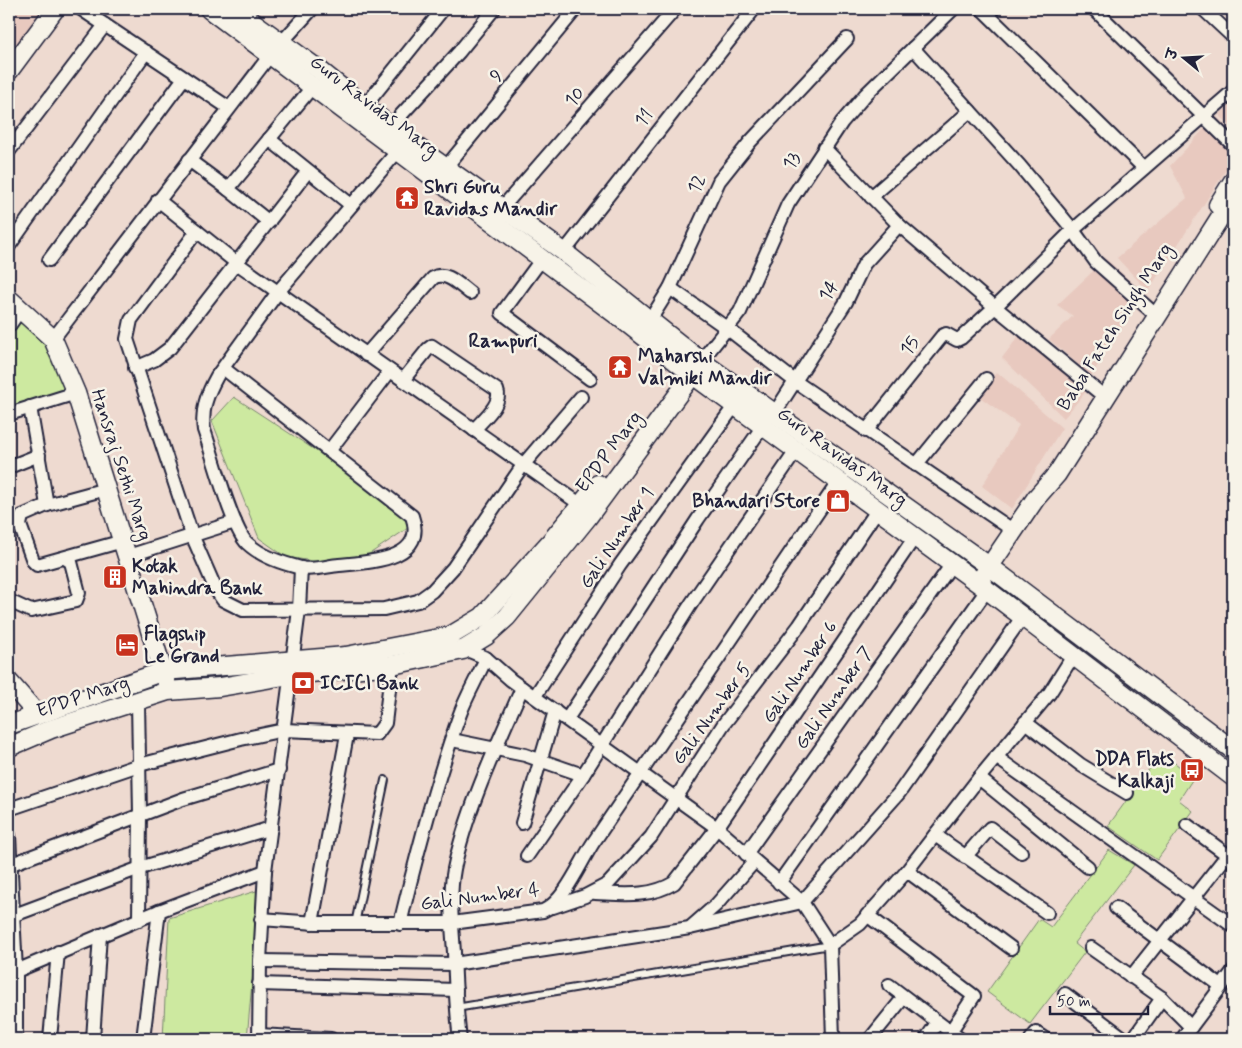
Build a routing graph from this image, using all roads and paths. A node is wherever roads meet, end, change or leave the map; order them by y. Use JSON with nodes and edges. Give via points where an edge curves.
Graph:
{"nodes":[{"id":1,"x":55,"y":9,"type":"edge"},
{"id":2,"x":81,"y":9,"type":"edge"},
{"id":3,"x":210,"y":9,"type":"edge"},
{"id":4,"x":236,"y":9,"type":"edge"},
{"id":5,"x":312,"y":9,"type":"edge"},
{"id":6,"x":443,"y":9,"type":"edge"},
{"id":7,"x":494,"y":9,"type":"edge"},
{"id":8,"x":576,"y":9,"type":"edge"},
{"id":9,"x":676,"y":9,"type":"edge"},
{"id":10,"x":754,"y":9,"type":"edge"},
{"id":11,"x":953,"y":9,"type":"edge"},
{"id":12,"x":982,"y":9,"type":"edge"},
{"id":13,"x":1094,"y":9,"type":"edge"},
{"id":14,"x":1203,"y":9,"type":"edge"},
{"id":15,"x":105,"y":25,"type":"junction"},
{"id":16,"x":1233,"y":37,"type":"edge"},
{"id":17,"x":847,"y":39,"type":"dead end"},
{"id":18,"x":276,"y":48,"type":"junction"},
{"id":19,"x":913,"y":48,"type":"junction"},
{"id":20,"x":146,"y":52,"type":"junction"},
{"id":21,"x":9,"y":71,"type":"edge"},
{"id":22,"x":184,"y":78,"type":"junction"},
{"id":23,"x":313,"y":86,"type":"junction"},
{"id":24,"x":1233,"y":91,"type":"edge"},
{"id":25,"x":365,"y":106,"type":"junction"},
{"id":26,"x":228,"y":108,"type":"junction"},
{"id":27,"x":970,"y":111,"type":"junction"},
{"id":28,"x":1204,"y":116,"type":"junction"},
{"id":29,"x":390,"y":126,"type":"junction"},
{"id":30,"x":269,"y":139,"type":"junction"},
{"id":31,"x":403,"y":145,"type":"junction"},
{"id":32,"x":1233,"y":145,"type":"edge"},
{"id":33,"x":824,"y":148,"type":"junction"},
{"id":34,"x":9,"y":151,"type":"edge"},
{"id":35,"x":188,"y":160,"type":"junction"},
{"id":36,"x":446,"y":167,"type":"junction"},
{"id":37,"x":1144,"y":168,"type":"junction"},
{"id":38,"x":308,"y":172,"type":"junction"},
{"id":39,"x":1233,"y":181,"type":"edge"},
{"id":40,"x":228,"y":189,"type":"junction"},
{"id":41,"x":871,"y":197,"type":"junction"},
{"id":42,"x":1233,"y":197,"type":"edge"},
{"id":43,"x":158,"y":200,"type":"junction"},
{"id":44,"x":351,"y":205,"type":"junction"},
{"id":45,"x":501,"y":209,"type":"junction"},
{"id":46,"x":269,"y":222,"type":"junction"},
{"id":47,"x":899,"y":225,"type":"junction"},
{"id":48,"x":1073,"y":230,"type":"junction"},
{"id":49,"x":197,"y":231,"type":"junction"},
{"id":50,"x":10,"y":242,"type":"edge"},
{"id":51,"x":564,"y":252,"type":"junction"},
{"id":52,"x":49,"y":260,"type":"dead end"},
{"id":53,"x":542,"y":260,"type":"junction"},
{"id":54,"x":238,"y":264,"type":"junction"},
{"id":55,"x":670,"y":288,"type":"junction"},
{"id":56,"x":278,"y":292,"type":"junction"},
{"id":57,"x":470,"y":293,"type":"dead end"},
{"id":58,"x":15,"y":304,"type":"edge"},
{"id":59,"x":995,"y":307,"type":"junction"},
{"id":60,"x":1154,"y":314,"type":"junction"},
{"id":61,"x":650,"y":320,"type":"junction"},
{"id":62,"x":9,"y":326,"type":"edge"},
{"id":63,"x":728,"y":329,"type":"junction"},
{"id":64,"x":53,"y":340,"type":"junction"},
{"id":65,"x":366,"y":355,"type":"junction"},
{"id":66,"x":696,"y":367,"type":"junction"},
{"id":67,"x":135,"y":368,"type":"junction"},
{"id":68,"x":222,"y":368,"type":"junction"},
{"id":69,"x":390,"y":371,"type":"junction"},
{"id":70,"x":590,"y":379,"type":"dead end"},
{"id":71,"x":986,"y":379,"type":"dead end"},
{"id":72,"x":403,"y":380,"type":"junction"},
{"id":73,"x":796,"y":382,"type":"junction"},
{"id":74,"x":76,"y":393,"type":"junction"},
{"id":75,"x":1102,"y":395,"type":"junction"},
{"id":76,"x":581,"y":397,"type":"dead end"},
{"id":77,"x":735,"y":405,"type":"junction"},
{"id":78,"x":30,"y":408,"type":"junction"},
{"id":79,"x":9,"y":414,"type":"edge"},
{"id":80,"x":769,"y":420,"type":"junction"},
{"id":81,"x":474,"y":430,"type":"junction"},
{"id":82,"x":866,"y":431,"type":"junction"},
{"id":83,"x":329,"y":451,"type":"junction"},
{"id":84,"x":796,"y":451,"type":"junction"},
{"id":85,"x":39,"y":455,"type":"junction"},
{"id":86,"x":523,"y":465,"type":"junction"},
{"id":87,"x":916,"y":465,"type":"junction"},
{"id":88,"x":9,"y":467,"type":"edge"},
{"id":89,"x":839,"y":481,"type":"junction"},
{"id":90,"x":106,"y":489,"type":"junction"},
{"id":91,"x":47,"y":505,"type":"junction"},
{"id":92,"x":586,"y":508,"type":"junction"},
{"id":93,"x":878,"y":510,"type":"junction"},
{"id":94,"x":235,"y":522,"type":"junction"},
{"id":95,"x":1014,"y":531,"type":"junction"},
{"id":96,"x":192,"y":535,"type":"junction"},
{"id":97,"x":914,"y":538,"type":"junction"},
{"id":98,"x":125,"y":549,"type":"junction"},
{"id":99,"x":65,"y":558,"type":"junction"},
{"id":100,"x":952,"y":564,"type":"junction"},
{"id":101,"x":989,"y":566,"type":"junction"},
{"id":102,"x":301,"y":568,"type":"junction"},
{"id":103,"x":982,"y":586,"type":"junction"},
{"id":104,"x":9,"y":601,"type":"edge"},
{"id":105,"x":299,"y":610,"type":"junction"},
{"id":106,"x":1023,"y":616,"type":"junction"},
{"id":107,"x":450,"y":636,"type":"junction"},
{"id":108,"x":463,"y":650,"type":"junction"},
{"id":109,"x":1073,"y":656,"type":"junction"},
{"id":110,"x":486,"y":658,"type":"junction"},
{"id":111,"x":392,"y":665,"type":"junction"},
{"id":112,"x":291,"y":667,"type":"junction"},
{"id":113,"x":164,"y":671,"type":"junction"},
{"id":114,"x":9,"y":682,"type":"edge"},
{"id":115,"x":522,"y":688,"type":"junction"},
{"id":116,"x":168,"y":691,"type":"junction"},
{"id":117,"x":535,"y":696,"type":"junction"},
{"id":118,"x":138,"y":702,"type":"junction"},
{"id":119,"x":556,"y":711,"type":"junction"},
{"id":120,"x":38,"y":715,"type":"junction"},
{"id":121,"x":567,"y":719,"type":"junction"},
{"id":122,"x":1026,"y":722,"type":"junction"},
{"id":123,"x":9,"y":725,"type":"edge"},
{"id":124,"x":284,"y":730,"type":"junction"},
{"id":125,"x":347,"y":735,"type":"junction"},
{"id":126,"x":452,"y":740,"type":"junction"},
{"id":127,"x":602,"y":745,"type":"junction"},
{"id":128,"x":9,"y":747,"type":"edge"},
{"id":129,"x":495,"y":749,"type":"junction"},
{"id":130,"x":1233,"y":750,"type":"edge"},
{"id":131,"x":996,"y":757,"type":"junction"},
{"id":132,"x":540,"y":759,"type":"junction"},
{"id":133,"x":139,"y":764,"type":"junction"},
{"id":134,"x":279,"y":770,"type":"junction"},
{"id":135,"x":583,"y":775,"type":"junction"},
{"id":136,"x":639,"y":777,"type":"junction"},
{"id":137,"x":1233,"y":777,"type":"edge"},
{"id":138,"x":979,"y":778,"type":"junction"},
{"id":139,"x":385,"y":780,"type":"dead end"},
{"id":140,"x":1127,"y":793,"type":"dead end"},
{"id":141,"x":676,"y":798,"type":"junction"},
{"id":142,"x":9,"y":809,"type":"edge"},
{"id":143,"x":140,"y":814,"type":"junction"},
{"id":144,"x":522,"y":823,"type":"dead end"},
{"id":145,"x":1187,"y":825,"type":"dead end"},
{"id":146,"x":271,"y":828,"type":"junction"},
{"id":147,"x":717,"y":828,"type":"junction"},
{"id":148,"x":9,"y":835,"type":"edge"},
{"id":149,"x":935,"y":835,"type":"junction"},
{"id":150,"x":1021,"y":852,"type":"dead end"},
{"id":151,"x":527,"y":856,"type":"dead end"},
{"id":152,"x":966,"y":857,"type":"junction"},
{"id":153,"x":1231,"y":857,"type":"edge"},
{"id":154,"x":750,"y":858,"type":"junction"},
{"id":155,"x":9,"y":865,"type":"edge"},
{"id":156,"x":1088,"y":867,"type":"dead end"},
{"id":157,"x":140,"y":868,"type":"junction"},
{"id":158,"x":265,"y":871,"type":"junction"},
{"id":159,"x":907,"y":871,"type":"junction"},
{"id":160,"x":779,"y":883,"type":"junction"},
{"id":161,"x":594,"y":893,"type":"junction"},
{"id":162,"x":1193,"y":896,"type":"junction"},
{"id":163,"x":802,"y":902,"type":"junction"},
{"id":164,"x":551,"y":907,"type":"junction"},
{"id":165,"x":1116,"y":908,"type":"dead end"},
{"id":166,"x":159,"y":911,"type":"junction"},
{"id":167,"x":1047,"y":913,"type":"dead end"},
{"id":168,"x":867,"y":915,"type":"junction"},
{"id":169,"x":11,"y":916,"type":"edge"},
{"id":170,"x":261,"y":919,"type":"junction"},
{"id":171,"x":139,"y":920,"type":"junction"},
{"id":172,"x":452,"y":922,"type":"junction"},
{"id":173,"x":312,"y":923,"type":"junction"},
{"id":174,"x":355,"y":924,"type":"junction"},
{"id":175,"x":400,"y":924,"type":"junction"},
{"id":176,"x":1233,"y":926,"type":"edge"},
{"id":177,"x":690,"y":928,"type":"junction"},
{"id":178,"x":100,"y":935,"type":"junction"},
{"id":179,"x":1160,"y":940,"type":"junction"},
{"id":180,"x":830,"y":945,"type":"junction"},
{"id":181,"x":1011,"y":948,"type":"dead end"},
{"id":182,"x":1091,"y":948,"type":"dead end"},
{"id":183,"x":58,"y":952,"type":"junction"},
{"id":184,"x":260,"y":961,"type":"junction"},
{"id":185,"x":454,"y":964,"type":"junction"},
{"id":186,"x":1233,"y":971,"type":"edge"},
{"id":187,"x":12,"y":973,"type":"edge"},
{"id":188,"x":1131,"y":976,"type":"junction"},
{"id":189,"x":260,"y":984,"type":"junction"},
{"id":190,"x":889,"y":985,"type":"dead end"},
{"id":191,"x":1221,"y":986,"type":"junction"},
{"id":192,"x":456,"y":990,"type":"junction"},
{"id":193,"x":1065,"y":994,"type":"dead end"},
{"id":194,"x":904,"y":996,"type":"junction"},
{"id":195,"x":1162,"y":998,"type":"junction"},
{"id":196,"x":456,"y":1008,"type":"junction"},
{"id":197,"x":937,"y":1023,"type":"junction"},
{"id":198,"x":1192,"y":1027,"type":"junction"},
{"id":199,"x":955,"y":1036,"type":"edge"},
{"id":200,"x":259,"y":1037,"type":"edge"},
{"id":201,"x":16,"y":1039,"type":"edge"},
{"id":202,"x":50,"y":1039,"type":"edge"},
{"id":203,"x":93,"y":1039,"type":"edge"},
{"id":204,"x":143,"y":1039,"type":"edge"},
{"id":205,"x":332,"y":1039,"type":"edge"},
{"id":206,"x":460,"y":1039,"type":"edge"},
{"id":207,"x":833,"y":1039,"type":"edge"},
{"id":208,"x":870,"y":1039,"type":"edge"},
{"id":209,"x":926,"y":1039,"type":"edge"},
{"id":210,"x":1031,"y":1039,"type":"edge"},
{"id":211,"x":1044,"y":1039,"type":"edge"},
{"id":212,"x":1125,"y":1039,"type":"edge"},
{"id":213,"x":1133,"y":1039,"type":"edge"},
{"id":214,"x":1182,"y":1039,"type":"edge"}],
"edges":[{"from":1,"to":21,"type":"main road"},
{"from":2,"to":15,"type":"street"},
{"from":3,"to":18,"type":"main road","name":"Guru Ravidas Marg"},
{"from":4,"to":18,"type":"main road","name":"Guru Ravidas Marg"},
{"from":5,"to":18,"type":"street"},
{"from":6,"to":25,"type":"street"},
{"from":7,"to":29,"type":"street"},
{"from":8,"to":36,"type":"street","name":"9"},
{"from":9,"to":45,"type":"street","name":"10"},
{"from":10,"to":51,"type":"street","name":"11"},
{"from":11,"to":19,"type":"street","name":"13"},
{"from":12,"to":37,"type":"street"},
{"from":13,"to":28,"type":"street"},
{"from":14,"to":16,"type":"street"},
{"from":15,"to":20,"type":"street"},
{"from":15,"to":34,"type":"street"},
{"from":17,"to":55,"type":"street","name":"12","via":[[750,142],[719,181]]},
{"from":18,"to":23,"type":"main road","name":"Guru Ravidas Marg"},
{"from":18,"to":25,"type":"main road","name":"Guru Ravidas Marg"},
{"from":18,"to":26,"type":"street"},
{"from":19,"to":27,"type":"street"},
{"from":19,"to":33,"type":"street","name":"13","via":[[853,109]]},
{"from":20,"to":22,"type":"street"},
{"from":20,"to":50,"type":"street"},
{"from":22,"to":26,"type":"street"},
{"from":22,"to":52,"type":"street"},
{"from":23,"to":30,"type":"street"},
{"from":23,"to":31,"type":"main road","name":"Guru Ravidas Marg"},
{"from":24,"to":28,"type":"street"},
{"from":25,"to":29,"type":"main road","name":"Guru Ravidas Marg"},
{"from":26,"to":35,"type":"street"},
{"from":27,"to":41,"type":"street"},
{"from":27,"to":48,"type":"street"},
{"from":28,"to":32,"type":"street"},
{"from":28,"to":37,"type":"street"},
{"from":29,"to":31,"type":"main road","name":"Guru Ravidas Marg"},
{"from":30,"to":38,"type":"street"},
{"from":30,"to":40,"type":"street"},
{"from":31,"to":36,"type":"main road","name":"Guru Ravidas Marg"},
{"from":31,"to":44,"type":"street"},
{"from":31,"to":53,"type":"main road","name":"Guru Ravidas Marg"},
{"from":33,"to":41,"type":"street"},
{"from":33,"to":63,"type":"street","name":"13","via":[[788,204],[740,312]]},
{"from":35,"to":40,"type":"street"},
{"from":35,"to":43,"type":"street"},
{"from":36,"to":45,"type":"main road","name":"Guru Ravidas Marg"},
{"from":37,"to":48,"type":"street"},
{"from":38,"to":44,"type":"street"},
{"from":38,"to":46,"type":"street"},
{"from":39,"to":60,"type":"main road","name":"Baba Fateh Singh Marg"},
{"from":40,"to":46,"type":"street"},
{"from":41,"to":47,"type":"street"},
{"from":42,"to":60,"type":"main road","name":"Baba Fateh Singh Marg"},
{"from":43,"to":49,"type":"street"},
{"from":43,"to":64,"type":"street"},
{"from":44,"to":56,"type":"street"},
{"from":45,"to":51,"type":"main road","name":"Guru Ravidas Marg"},
{"from":46,"to":54,"type":"street"},
{"from":47,"to":59,"type":"street"},
{"from":47,"to":73,"type":"street","name":"14","via":[[864,264],[854,289]]},
{"from":48,"to":59,"type":"street"},
{"from":48,"to":60,"type":"street","via":[[1096,262]]},
{"from":49,"to":54,"type":"street"},
{"from":49,"to":67,"type":"street","via":[[131,320],[127,339]]},
{"from":51,"to":61,"type":"main road","name":"Guru Ravidas Marg"},
{"from":53,"to":66,"type":"main road","name":"Guru Ravidas Marg"},
{"from":53,"to":70,"type":"street","via":[[502,313]]},
{"from":54,"to":56,"type":"street"},
{"from":54,"to":67,"type":"street","via":[[170,348]]},
{"from":55,"to":61,"type":"street","name":"12"},
{"from":55,"to":63,"type":"street"},
{"from":56,"to":65,"type":"street"},
{"from":56,"to":68,"type":"street"},
{"from":57,"to":65,"type":"street","via":[[445,275],[438,275]]},
{"from":58,"to":62,"type":"street"},
{"from":58,"to":64,"type":"main road","name":"Hansraj Sethi Marg"},
{"from":59,"to":75,"type":"street"},
{"from":59,"to":82,"type":"street","name":"15","via":[[962,338],[942,336]]},
{"from":60,"to":75,"type":"main road","name":"Baba Fateh Singh Marg"},
{"from":61,"to":66,"type":"main road","name":"Guru Ravidas Marg"},
{"from":63,"to":66,"type":"street","name":"13"},
{"from":63,"to":73,"type":"street"},
{"from":64,"to":74,"type":"main road","name":"Hansraj Sethi Marg"},
{"from":65,"to":69,"type":"street"},
{"from":66,"to":77,"type":"main road","name":"Guru Ravidas Marg"},
{"from":66,"to":80,"type":"main road","name":"Guru Ravidas Marg"},
{"from":66,"to":92,"type":"main road","name":"EPDP Marg","via":[[682,376]]},
{"from":67,"to":96,"type":"street"},
{"from":68,"to":83,"type":"street"},
{"from":68,"to":94,"type":"street","via":[[202,413]]},
{"from":69,"to":72,"type":"street"},
{"from":69,"to":83,"type":"street"},
{"from":71,"to":87,"type":"street"},
{"from":72,"to":81,"type":"street"},
{"from":72,"to":81,"type":"street","via":[[432,346],[497,390],[498,402]]},
{"from":73,"to":80,"type":"street","name":"14"},
{"from":73,"to":82,"type":"street"},
{"from":74,"to":78,"type":"street"},
{"from":74,"to":90,"type":"main road","name":"Hansraj Sethi Marg"},
{"from":75,"to":95,"type":"main road","name":"Baba Fateh Singh Marg","via":[[1057,474]]},
{"from":76,"to":86,"type":"street"},
{"from":77,"to":80,"type":"main road","name":"Guru Ravidas Marg"},
{"from":77,"to":117,"type":"street","name":"Gali Number 1","via":[[620,565]]},
{"from":78,"to":79,"type":"street"},
{"from":78,"to":85,"type":"street"},
{"from":80,"to":84,"type":"main road","name":"Guru Ravidas Marg"},
{"from":80,"to":101,"type":"main road","name":"Guru Ravidas Marg"},
{"from":80,"to":121,"type":"street","name":"14","via":[[698,519]]},
{"from":81,"to":86,"type":"street"},
{"from":82,"to":87,"type":"street"},
{"from":83,"to":102,"type":"street","via":[[404,508],[412,516],[416,528],[412,540],[393,557]]},
{"from":84,"to":89,"type":"main road","name":"Guru Ravidas Marg"},
{"from":84,"to":127,"type":"street","via":[[691,604]]},
{"from":85,"to":88,"type":"street"},
{"from":85,"to":91,"type":"street"},
{"from":86,"to":92,"type":"street"},
{"from":86,"to":105,"type":"street","via":[[453,568],[418,601],[384,609]]},
{"from":87,"to":95,"type":"street"},
{"from":89,"to":93,"type":"main road","name":"Guru Ravidas Marg"},
{"from":89,"to":136,"type":"street","name":"Gali Number 4"},
{"from":90,"to":91,"type":"street"},
{"from":90,"to":98,"type":"main road","name":"Hansraj Sethi Marg"},
{"from":91,"to":99,"type":"street","via":[[22,516],[20,525],[35,563],[40,565]]},
{"from":92,"to":107,"type":"main road","name":"EPDP Marg","via":[[482,617]]},
{"from":92,"to":108,"type":"main road","name":"EPDP Marg","via":[[507,617],[486,636]]},
{"from":93,"to":97,"type":"main road","name":"Guru Ravidas Marg"},
{"from":93,"to":141,"type":"street","name":"Gali Number 5","via":[[799,626],[723,725]]},
{"from":94,"to":96,"type":"street"},
{"from":94,"to":102,"type":"street","via":[[240,534],[256,550],[269,558]]},
{"from":95,"to":101,"type":"main road","name":"Baba Fateh Singh Marg"},
{"from":96,"to":98,"type":"street"},
{"from":96,"to":105,"type":"street","via":[[223,600],[243,610]]},
{"from":97,"to":100,"type":"main road","name":"Guru Ravidas Marg"},
{"from":97,"to":147,"type":"street","name":"Gali Number 6"},
{"from":98,"to":99,"type":"street"},
{"from":98,"to":113,"type":"main road","name":"Hansraj Sethi Marg"},
{"from":99,"to":104,"type":"street","via":[[71,562],[79,593],[76,601],[31,611]]},
{"from":100,"to":103,"type":"main road","name":"Guru Ravidas Marg"},
{"from":100,"to":154,"type":"street","name":"Gali Number 7"},
{"from":101,"to":103,"type":"main road","name":"Baba Fateh Singh Marg"},
{"from":101,"to":130,"type":"main road","name":"Guru Ravidas Marg"},
{"from":102,"to":105,"type":"street"},
{"from":103,"to":106,"type":"main road","name":"Guru Ravidas Marg"},
{"from":103,"to":160,"type":"street"},
{"from":105,"to":112,"type":"street"},
{"from":106,"to":109,"type":"main road","name":"Guru Ravidas Marg"},
{"from":106,"to":163,"type":"street","via":[[899,793]]},
{"from":107,"to":108,"type":"street"},
{"from":107,"to":112,"type":"main road","name":"EPDP Marg"},
{"from":108,"to":110,"type":"street"},
{"from":108,"to":111,"type":"main road","name":"EPDP Marg"},
{"from":109,"to":122,"type":"street"},
{"from":109,"to":137,"type":"main road","name":"Guru Ravidas Marg"},
{"from":110,"to":115,"type":"street"},
{"from":110,"to":126,"type":"street"},
{"from":111,"to":112,"type":"main road","name":"EPDP Marg"},
{"from":111,"to":125,"type":"street","via":[[383,728],[377,734]]},
{"from":112,"to":113,"type":"main road","name":"EPDP Marg"},
{"from":112,"to":116,"type":"main road","name":"EPDP Marg","via":[[220,687]]},
{"from":112,"to":124,"type":"street"},
{"from":113,"to":116,"type":"main road","name":"Hansraj Sethi Marg"},
{"from":113,"to":120,"type":"main road","name":"EPDP Marg"},
{"from":114,"to":120,"type":"main road"},
{"from":115,"to":117,"type":"street"},
{"from":115,"to":129,"type":"street"},
{"from":116,"to":118,"type":"main road","name":"EPDP Marg"},
{"from":117,"to":119,"type":"street"},
{"from":118,"to":128,"type":"main road","name":"EPDP Marg","via":[[51,729]]},
{"from":118,"to":133,"type":"street"},
{"from":119,"to":121,"type":"street"},
{"from":119,"to":132,"type":"street"},
{"from":120,"to":123,"type":"main road","name":"EPDP Marg"},
{"from":121,"to":127,"type":"street"},
{"from":122,"to":131,"type":"street"},
{"from":122,"to":140,"type":"street","via":[[1081,765]]},
{"from":124,"to":125,"type":"street"},
{"from":124,"to":133,"type":"street"},
{"from":124,"to":134,"type":"street"},
{"from":125,"to":173,"type":"street"},
{"from":126,"to":129,"type":"street"},
{"from":126,"to":175,"type":"street","via":[[429,810]]},
{"from":127,"to":135,"type":"street"},
{"from":127,"to":136,"type":"street"},
{"from":129,"to":132,"type":"street"},
{"from":129,"to":172,"type":"street","via":[[454,869]]},
{"from":131,"to":138,"type":"street"},
{"from":131,"to":162,"type":"street"},
{"from":132,"to":135,"type":"street"},
{"from":132,"to":144,"type":"street"},
{"from":133,"to":142,"type":"street"},
{"from":133,"to":143,"type":"street"},
{"from":134,"to":143,"type":"street"},
{"from":134,"to":146,"type":"street"},
{"from":135,"to":151,"type":"street"},
{"from":136,"to":141,"type":"street"},
{"from":136,"to":164,"type":"street","name":"Gali Number 4","via":[[593,843],[561,897]]},
{"from":138,"to":149,"type":"street"},
{"from":138,"to":156,"type":"street"},
{"from":139,"to":174,"type":"lane"},
{"from":141,"to":147,"type":"street"},
{"from":141,"to":161,"type":"street","name":"Gali Number 5","via":[[652,837],[619,874]]},
{"from":143,"to":155,"type":"street"},
{"from":143,"to":157,"type":"street"},
{"from":145,"to":153,"type":"street"},
{"from":146,"to":157,"type":"street"},
{"from":146,"to":158,"type":"street"},
{"from":147,"to":154,"type":"street"},
{"from":147,"to":161,"type":"street","name":"Gali Number 6","via":[[674,883],[664,889],[644,894]]},
{"from":148,"to":155,"type":"street"},
{"from":149,"to":152,"type":"street"},
{"from":149,"to":159,"type":"street"},
{"from":150,"to":152,"type":"street","via":[[990,828]]},
{"from":152,"to":167,"type":"street"},
{"from":153,"to":162,"type":"street"},
{"from":154,"to":160,"type":"street"},
{"from":154,"to":177,"type":"street","name":"Gali Number 7","via":[[716,905]]},
{"from":155,"to":169,"type":"street"},
{"from":157,"to":169,"type":"street"},
{"from":157,"to":171,"type":"street"},
{"from":158,"to":166,"type":"street"},
{"from":158,"to":170,"type":"street"},
{"from":159,"to":168,"type":"street"},
{"from":159,"to":181,"type":"street"},
{"from":160,"to":163,"type":"street"},
{"from":161,"to":164,"type":"street","name":"Gali Number 5"},
{"from":162,"to":176,"type":"street"},
{"from":162,"to":179,"type":"street"},
{"from":163,"to":177,"type":"street"},
{"from":163,"to":180,"type":"street"},
{"from":164,"to":172,"type":"street","name":"Gali Number 4","via":[[543,911]]},
{"from":165,"to":179,"type":"street"},
{"from":166,"to":171,"type":"street"},
{"from":166,"to":204,"type":"street"},
{"from":168,"to":180,"type":"street","via":[[860,924]]},
{"from":168,"to":199,"type":"street","via":[[974,996]]},
{"from":169,"to":187,"type":"street"},
{"from":170,"to":173,"type":"street","name":"Gali Number 4"},
{"from":170,"to":184,"type":"street"},
{"from":171,"to":178,"type":"street"},
{"from":172,"to":175,"type":"street","name":"Gali Number 4"},
{"from":172,"to":185,"type":"street"},
{"from":173,"to":174,"type":"street","name":"Gali Number 4"},
{"from":174,"to":175,"type":"street","name":"Gali Number 4"},
{"from":177,"to":185,"type":"street"},
{"from":178,"to":183,"type":"street"},
{"from":178,"to":203,"type":"street"},
{"from":179,"to":188,"type":"street"},
{"from":179,"to":191,"type":"street"},
{"from":180,"to":196,"type":"lane"},
{"from":180,"to":207,"type":"street"},
{"from":182,"to":188,"type":"street"},
{"from":183,"to":187,"type":"street"},
{"from":183,"to":202,"type":"street"},
{"from":184,"to":185,"type":"street"},
{"from":184,"to":189,"type":"street"},
{"from":185,"to":192,"type":"street"},
{"from":186,"to":191,"type":"street"},
{"from":187,"to":201,"type":"street"},
{"from":188,"to":195,"type":"street"},
{"from":189,"to":192,"type":"street"},
{"from":189,"to":200,"type":"street"},
{"from":190,"to":194,"type":"street"},
{"from":191,"to":198,"type":"street"},
{"from":192,"to":196,"type":"street"},
{"from":193,"to":212,"type":"street"},
{"from":194,"to":197,"type":"street"},
{"from":194,"to":208,"type":"street"},
{"from":195,"to":198,"type":"street"},
{"from":195,"to":213,"type":"street"},
{"from":196,"to":206,"type":"street"},
{"from":197,"to":199,"type":"street"},
{"from":197,"to":209,"type":"street"},
{"from":198,"to":214,"type":"street"},
{"from":200,"to":205,"type":"street"},
{"from":210,"to":211,"type":"street","via":[[1036,1033]]}]}
